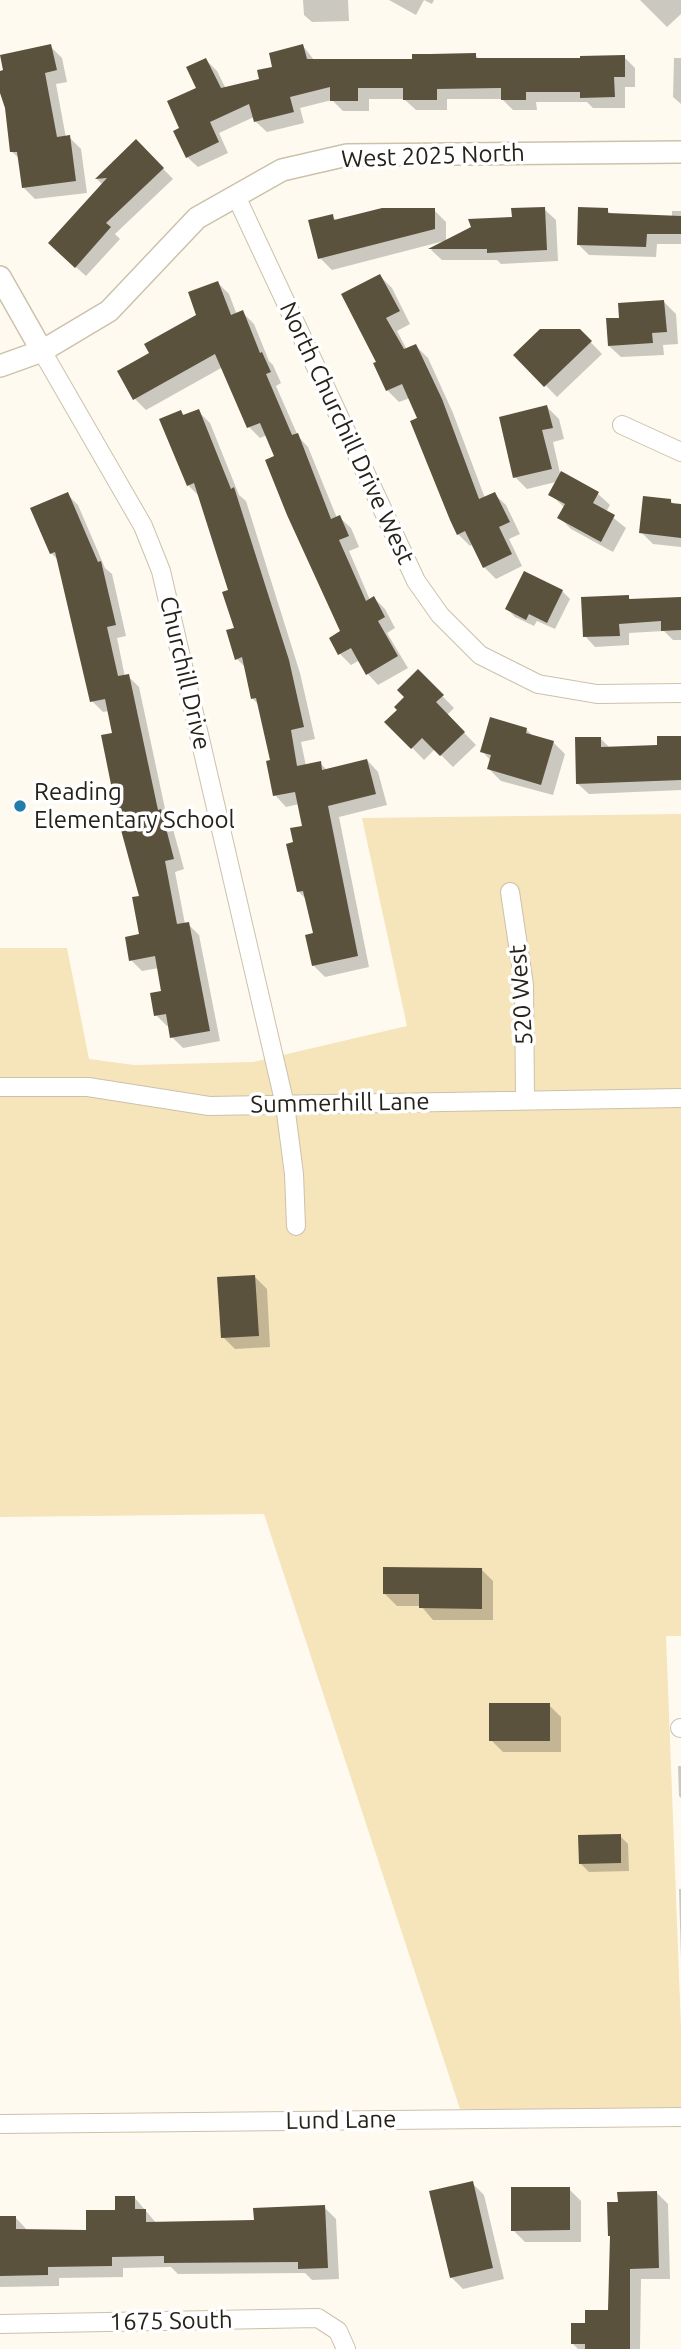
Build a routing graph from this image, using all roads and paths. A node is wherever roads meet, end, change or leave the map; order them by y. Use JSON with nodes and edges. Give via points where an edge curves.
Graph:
{"nodes":[{"id":1,"x":681,"y":152,"type":"edge"},
{"id":2,"x":236,"y":196,"type":"junction"},
{"id":3,"x":0,"y":277,"type":"edge"},
{"id":4,"x":42,"y":351,"type":"junction"},
{"id":5,"x":0,"y":366,"type":"edge"},
{"id":6,"x":622,"y":425,"type":"dead end"},
{"id":7,"x":681,"y":452,"type":"edge"},
{"id":8,"x":681,"y":693,"type":"edge"},
{"id":9,"x":509,"y":892,"type":"dead end"},
{"id":10,"x":0,"y":1087,"type":"edge"},
{"id":11,"x":681,"y":1098,"type":"edge"},
{"id":12,"x":525,"y":1099,"type":"junction"},
{"id":13,"x":285,"y":1105,"type":"junction"},
{"id":14,"x":296,"y":1226,"type":"dead end"},
{"id":15,"x":681,"y":2117,"type":"edge"},
{"id":16,"x":0,"y":2124,"type":"edge"},
{"id":17,"x":0,"y":2324,"type":"edge"},
{"id":18,"x":346,"y":2349,"type":"edge"}],
"edges":[{"from":1,"to":2,"type":"street","name":"West 2025 North","via":[[347,156],[282,170]]},
{"from":2,"to":4,"type":"street","name":"West 2025 North","via":[[197,218],[109,311]]},
{"from":2,"to":8,"type":"street","name":"North Churchill Drive West","via":[[416,581],[440,615],[480,655],[538,684],[597,694]]},
{"from":3,"to":4,"type":"street"},
{"from":4,"to":5,"type":"street","name":"West 2025 North"},
{"from":4,"to":13,"type":"street","name":"Churchill Drive","via":[[143,526],[161,571]]},
{"from":6,"to":7,"type":"street"},
{"from":9,"to":12,"type":"street","name":"520 West","via":[[524,985]]},
{"from":10,"to":13,"type":"street","name":"Summerhill Lane","via":[[88,1087],[209,1106]]},
{"from":11,"to":12,"type":"street","name":"Summerhill Lane"},
{"from":12,"to":13,"type":"street","name":"Summerhill Lane"},
{"from":13,"to":14,"type":"street","name":"Churchill Drive"},
{"from":15,"to":16,"type":"street","name":"Lund Lane"},
{"from":17,"to":18,"type":"street","name":"1675 South","via":[[318,2318],[338,2331]]}]}
